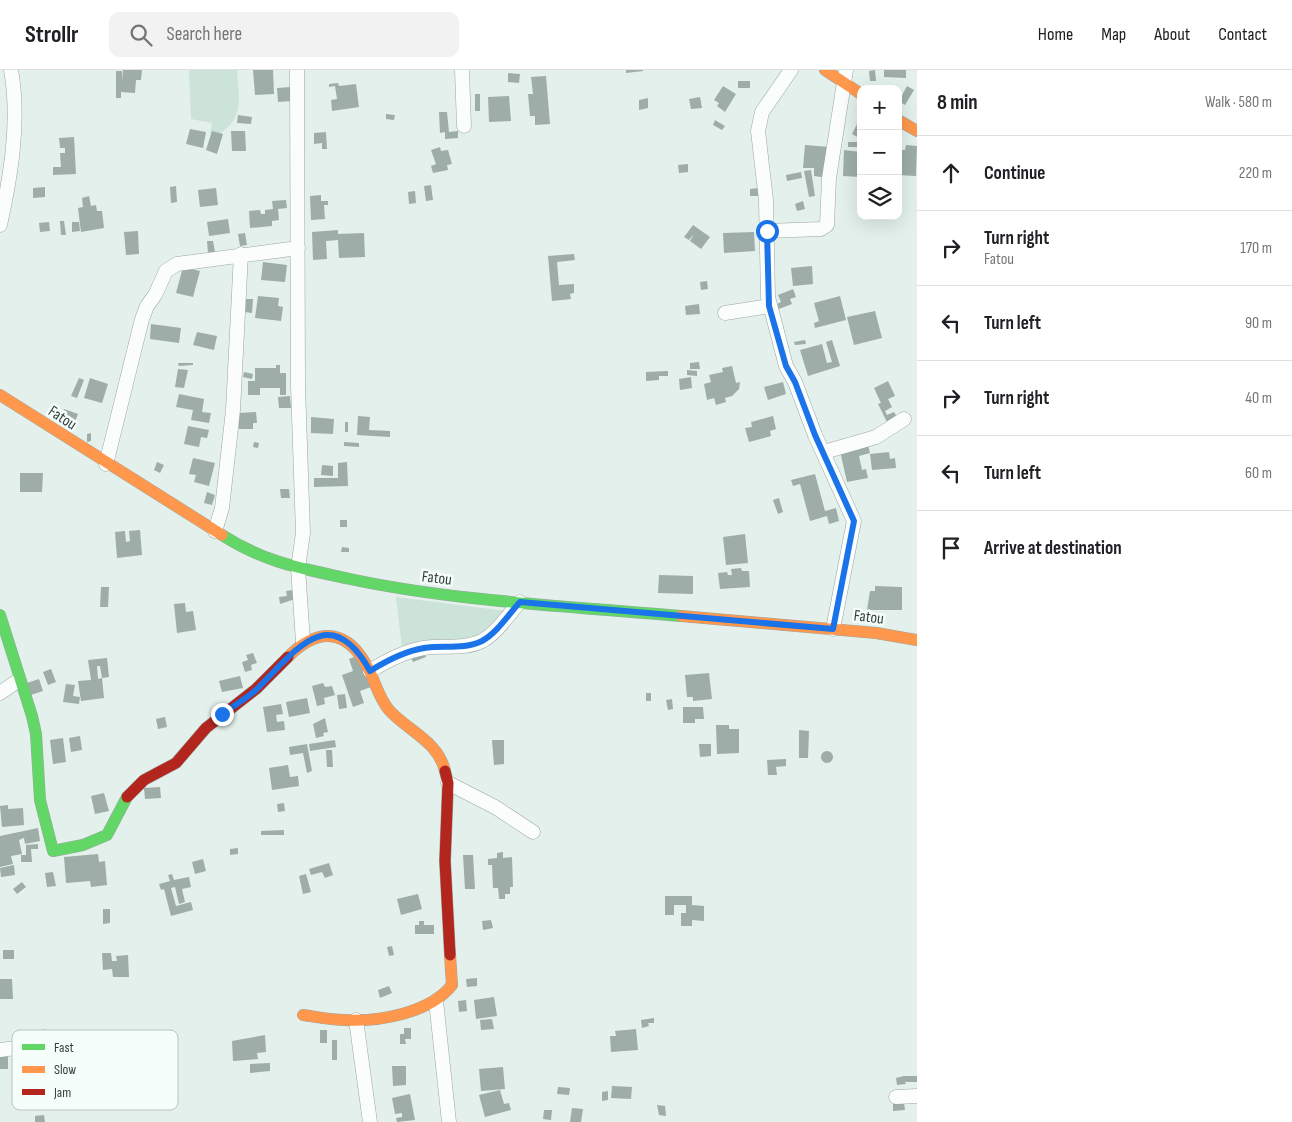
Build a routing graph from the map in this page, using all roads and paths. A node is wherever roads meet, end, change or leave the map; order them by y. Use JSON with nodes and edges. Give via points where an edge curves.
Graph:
{"nodes":[{"id":1,"x":11,"y":70,"type":"edge"},
{"id":2,"x":297,"y":70,"type":"edge"},
{"id":3,"x":462,"y":70,"type":"edge"},
{"id":4,"x":791,"y":70,"type":"edge"},
{"id":5,"x":825,"y":70,"type":"edge"},
{"id":6,"x":846,"y":77,"type":"edge"},
{"id":7,"x":857,"y":89,"type":"edge"},
{"id":8,"x":902,"y":122,"type":"edge"},
{"id":9,"x":464,"y":126,"type":"dead end"},
{"id":10,"x":917,"y":131,"type":"edge"},
{"id":11,"x":0,"y":225,"type":"edge"},
{"id":12,"x":767,"y":231,"type":"junction"},
{"id":13,"x":298,"y":248,"type":"junction"},
{"id":14,"x":241,"y":254,"type":"junction"},
{"id":15,"x":769,"y":306,"type":"junction"},
{"id":16,"x":725,"y":312,"type":"dead end"},
{"id":17,"x":0,"y":394,"type":"edge"},
{"id":18,"x":904,"y":419,"type":"dead end"},
{"id":19,"x":824,"y":452,"type":"junction"},
{"id":20,"x":106,"y":464,"type":"junction"},
{"id":21,"x":214,"y":531,"type":"junction"},
{"id":22,"x":298,"y":568,"type":"junction"},
{"id":23,"x":520,"y":602,"type":"junction"},
{"id":24,"x":0,"y":615,"type":"edge"},
{"id":25,"x":833,"y":629,"type":"junction"},
{"id":26,"x":917,"y":640,"type":"edge"},
{"id":27,"x":303,"y":642,"type":"junction"},
{"id":28,"x":370,"y":671,"type":"junction"},
{"id":29,"x":19,"y":680,"type":"junction"},
{"id":30,"x":0,"y":693,"type":"edge"},
{"id":31,"x":448,"y":783,"type":"junction"},
{"id":32,"x":533,"y":832,"type":"dead end"},
{"id":33,"x":436,"y":1001,"type":"junction"},
{"id":34,"x":303,"y":1015,"type":"dead end"},
{"id":35,"x":356,"y":1020,"type":"junction"},
{"id":36,"x":917,"y":1096,"type":"edge"},
{"id":37,"x":896,"y":1097,"type":"dead end"},
{"id":38,"x":370,"y":1122,"type":"edge"},
{"id":39,"x":449,"y":1122,"type":"edge"}],
"edges":[{"from":1,"to":11,"type":"street","via":[[15,117]]},
{"from":2,"to":13,"type":"street"},
{"from":3,"to":9,"type":"street"},
{"from":4,"to":12,"type":"street","via":[[762,112],[758,131]]},
{"from":5,"to":6,"type":"street"},
{"from":6,"to":7,"type":"street"},
{"from":6,"to":12,"type":"street","via":[[829,178],[827,225],[821,229]]},
{"from":8,"to":10,"type":"street"},
{"from":12,"to":15,"type":"street"},
{"from":13,"to":14,"type":"street"},
{"from":13,"to":22,"type":"street","via":[[298,405],[303,533]]},
{"from":14,"to":20,"type":"street","via":[[177,264],[166,271],[146,306]]},
{"from":14,"to":21,"type":"street","via":[[233,410],[222,508]]},
{"from":15,"to":16,"type":"street"},
{"from":15,"to":19,"type":"street","via":[[786,366]]},
{"from":17,"to":20,"type":"street","name":"Fatou"},
{"from":18,"to":19,"type":"street","via":[[876,437]]},
{"from":19,"to":25,"type":"street","via":[[854,521]]},
{"from":20,"to":21,"type":"street","name":"Fatou"},
{"from":21,"to":22,"type":"street","name":"Fatou","via":[[241,547]]},
{"from":22,"to":23,"type":"street","name":"Fatou","via":[[388,587]]},
{"from":22,"to":27,"type":"street"},
{"from":23,"to":25,"type":"street","name":"Fatou"},
{"from":23,"to":28,"type":"street","via":[[496,630],[480,642],[417,650]]},
{"from":24,"to":29,"type":"street"},
{"from":25,"to":26,"type":"street","name":"Fatou"},
{"from":27,"to":28,"type":"street","via":[[324,635],[337,637],[357,650]]},
{"from":27,"to":29,"type":"street","via":[[256,689],[206,728],[176,763],[144,780],[130,793],[107,835],[65,850],[53,851],[40,800],[36,734]]},
{"from":28,"to":31,"type":"street","via":[[385,705],[432,745],[444,766]]},
{"from":29,"to":30,"type":"street"},
{"from":31,"to":32,"type":"street"},
{"from":31,"to":33,"type":"street","via":[[445,861],[452,985],[448,993]]},
{"from":33,"to":35,"type":"street"},
{"from":33,"to":39,"type":"street"},
{"from":34,"to":35,"type":"street"},
{"from":35,"to":38,"type":"street"},
{"from":36,"to":37,"type":"street"}]}
